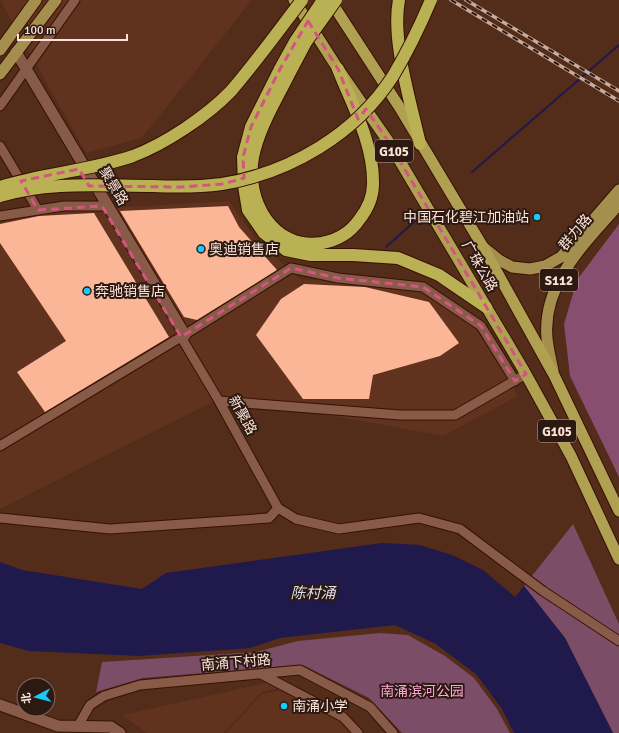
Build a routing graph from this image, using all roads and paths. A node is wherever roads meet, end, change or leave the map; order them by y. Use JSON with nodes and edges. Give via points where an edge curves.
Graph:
{"nodes":[{"id":1,"x":36,"y":0,"type":"edge"},
{"id":2,"x":56,"y":0,"type":"edge"},
{"id":3,"x":75,"y":0,"type":"edge"},
{"id":4,"x":294,"y":0,"type":"edge"},
{"id":5,"x":302,"y":0,"type":"edge"},
{"id":6,"x":323,"y":0,"type":"edge"},
{"id":7,"x":330,"y":0,"type":"edge"},
{"id":8,"x":336,"y":0,"type":"edge"},
{"id":9,"x":399,"y":0,"type":"edge"},
{"id":10,"x":430,"y":0,"type":"edge"},
{"id":11,"x":0,"y":48,"type":"edge"},
{"id":12,"x":14,"y":55,"type":"junction"},
{"id":13,"x":338,"y":69,"type":"junction"},
{"id":14,"x":24,"y":72,"type":"junction"},
{"id":15,"x":284,"y":73,"type":"junction"},
{"id":16,"x":0,"y":74,"type":"edge"},
{"id":17,"x":0,"y":106,"type":"edge"},
{"id":18,"x":420,"y":144,"type":"junction"},
{"id":19,"x":0,"y":146,"type":"edge"},
{"id":20,"x":0,"y":188,"type":"edge"},
{"id":21,"x":619,"y":190,"type":"edge"},
{"id":22,"x":0,"y":196,"type":"edge"},
{"id":23,"x":619,"y":204,"type":"edge"},
{"id":24,"x":102,"y":206,"type":"junction"},
{"id":25,"x":38,"y":210,"type":"junction"},
{"id":26,"x":0,"y":216,"type":"edge"},
{"id":27,"x":483,"y":247,"type":"junction"},
{"id":28,"x":486,"y":307,"type":"junction"},
{"id":29,"x":183,"y":336,"type":"junction"},
{"id":30,"x":526,"y":374,"type":"junction"},
{"id":31,"x":554,"y":376,"type":"junction"},
{"id":32,"x":515,"y":380,"type":"junction"},
{"id":33,"x":219,"y":401,"type":"junction"},
{"id":34,"x":0,"y":446,"type":"edge"},
{"id":35,"x":278,"y":508,"type":"junction"},
{"id":36,"x":619,"y":511,"type":"edge"},
{"id":37,"x":0,"y":518,"type":"edge"},
{"id":38,"x":619,"y":559,"type":"edge"},
{"id":39,"x":619,"y":641,"type":"edge"},
{"id":40,"x":261,"y":674,"type":"junction"},
{"id":41,"x":0,"y":705,"type":"edge"},
{"id":42,"x":78,"y":726,"type":"junction"},
{"id":43,"x":57,"y":730,"type":"edge"},
{"id":44,"x":120,"y":733,"type":"edge"},
{"id":45,"x":358,"y":733,"type":"edge"},
{"id":46,"x":393,"y":733,"type":"edge"}],
"edges":[{"from":1,"to":11,"type":"main road"},
{"from":2,"to":12,"type":"main road"},
{"from":3,"to":14,"type":"street"},
{"from":4,"to":13,"type":"highway","name":"广珠公路","number":"G105"},
{"from":5,"to":20,"type":"highway","bridge":true,"via":[[230,92],[160,144],[133,156],[104,164],[17,182]]},
{"from":6,"to":15,"type":"highway","bridge":true,"via":[[296,40]]},
{"from":7,"to":18,"type":"highway","name":"广珠公路","number":"G105","via":[[400,108]]},
{"from":8,"to":15,"type":"highway","bridge":true},
{"from":9,"to":18,"type":"highway","via":[[398,34]]},
{"from":10,"to":22,"type":"highway","bridge":true,"via":[[412,43],[392,77],[358,119],[302,158],[263,174],[222,184],[182,187],[59,185]]},
{"from":12,"to":14,"type":"street","name":"聚景路"},
{"from":12,"to":16,"type":"main road"},
{"from":13,"to":15,"type":"highway","via":[[372,157],[373,185],[367,209],[353,229],[334,241],[311,245],[290,241],[271,226],[257,206],[253,158],[261,130]]},
{"from":13,"to":28,"type":"highway","name":"广珠公路","number":"G105","via":[[388,141]]},
{"from":14,"to":17,"type":"street"},
{"from":14,"to":24,"type":"street","name":"聚景路"},
{"from":14,"to":29,"type":"street","name":"聚景路"},
{"from":15,"to":28,"type":"highway","via":[[251,127],[243,157],[248,210],[264,233],[286,250],[311,255],[398,258],[439,275]]},
{"from":18,"to":27,"type":"highway","name":"广珠公路","number":"G105"},
{"from":19,"to":25,"type":"street"},
{"from":21,"to":27,"type":"main road","name":"群力路","number":"S112","via":[[561,258],[545,266],[512,267]]},
{"from":23,"to":31,"type":"main road","name":"群力路","number":"S112","via":[[563,271],[552,294],[547,337]]},
{"from":24,"to":25,"type":"street","via":[[64,206]]},
{"from":24,"to":29,"type":"street","name":"聚景路"},
{"from":25,"to":26,"type":"street"},
{"from":27,"to":31,"type":"highway","name":"广珠公路","number":"G105"},
{"from":28,"to":30,"type":"highway","name":"广珠公路","number":"G105"},
{"from":29,"to":32,"type":"street","via":[[291,268],[338,278],[423,287],[481,326]]},
{"from":29,"to":33,"type":"street","name":"新聚路"},
{"from":29,"to":34,"type":"street"},
{"from":30,"to":32,"type":"street"},
{"from":30,"to":38,"type":"highway","name":"广珠公路","number":"G105","via":[[571,456]]},
{"from":31,"to":36,"type":"highway","name":"广珠公路","number":"G105"},
{"from":32,"to":33,"type":"street","via":[[455,415],[400,415]]},
{"from":33,"to":35,"type":"street","name":"新聚路"},
{"from":35,"to":37,"type":"street","via":[[269,518],[110,530]]},
{"from":35,"to":39,"type":"street","via":[[296,519],[339,529],[419,518],[460,529],[543,591]]},
{"from":40,"to":42,"type":"street","name":"南涌下村路","via":[[140,685],[104,696],[90,706]]},
{"from":40,"to":45,"type":"street","via":[[343,717]]},
{"from":40,"to":46,"type":"street","name":"南涌下村路","via":[[300,670],[370,707]]},
{"from":41,"to":43,"type":"street"},
{"from":42,"to":43,"type":"street"},
{"from":42,"to":44,"type":"street","via":[[111,727]]}]}
